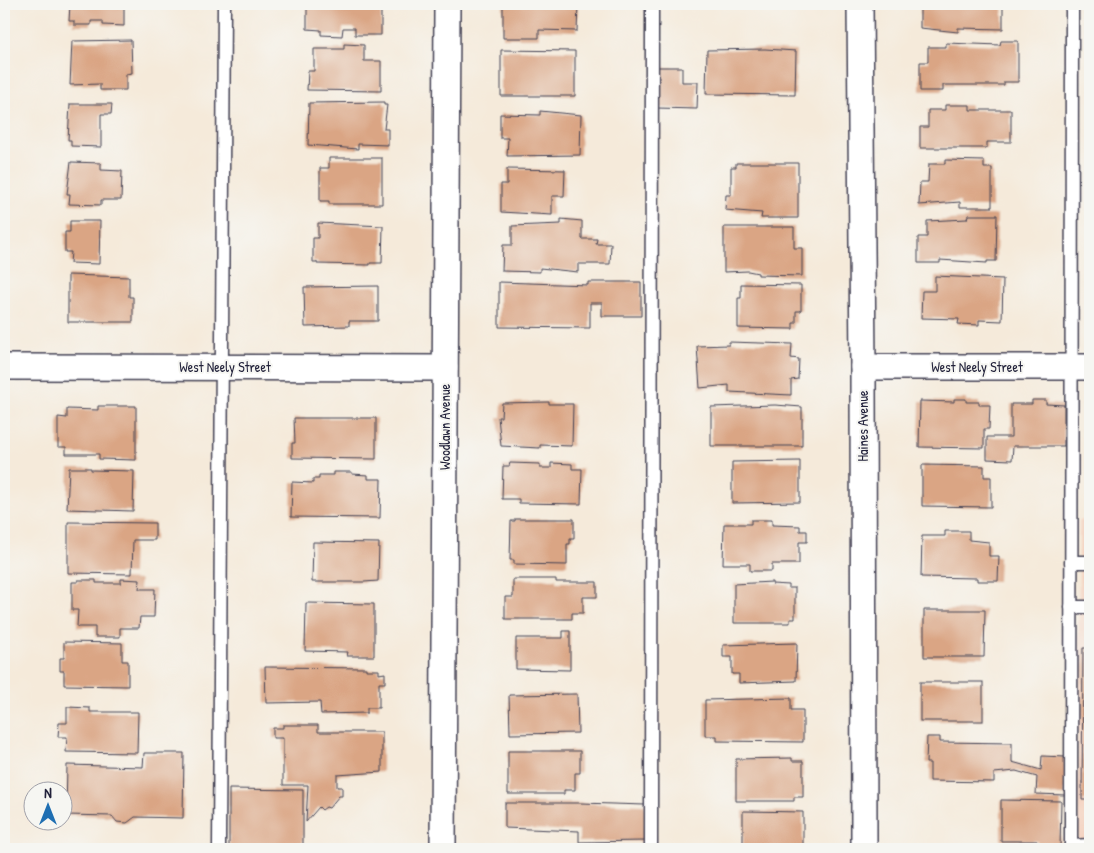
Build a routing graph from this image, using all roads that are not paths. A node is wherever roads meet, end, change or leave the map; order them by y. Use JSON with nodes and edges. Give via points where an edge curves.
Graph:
{"nodes":[{"id":1,"x":224,"y":4,"type":"edge"},
{"id":2,"x":447,"y":4,"type":"edge"},
{"id":3,"x":652,"y":4,"type":"edge"},
{"id":4,"x":860,"y":4,"type":"edge"},
{"id":5,"x":1072,"y":4,"type":"edge"},
{"id":6,"x":4,"y":367,"type":"edge"},
{"id":7,"x":221,"y":367,"type":"junction"},
{"id":8,"x":863,"y":367,"type":"junction"},
{"id":9,"x":1081,"y":367,"type":"edge"},
{"id":10,"x":445,"y":368,"type":"junction"},
{"id":11,"x":1071,"y":562,"type":"junction"},
{"id":12,"x":1090,"y":562,"type":"edge"},
{"id":13,"x":1071,"y":607,"type":"junction"},
{"id":14,"x":1090,"y":607,"type":"edge"},
{"id":15,"x":1090,"y":846,"type":"edge"},
{"id":16,"x":1071,"y":848,"type":"edge"},
{"id":17,"x":219,"y":849,"type":"edge"},
{"id":18,"x":443,"y":849,"type":"edge"},
{"id":19,"x":651,"y":849,"type":"edge"},
{"id":20,"x":864,"y":849,"type":"edge"}],
"edges":[{"from":1,"to":7,"type":"lane"},
{"from":2,"to":10,"type":"street","name":"Woodlawn Avenue"},
{"from":3,"to":19,"type":"lane"},
{"from":4,"to":8,"type":"street","name":"Haines Avenue"},
{"from":5,"to":9,"type":"lane"},
{"from":6,"to":7,"type":"street","name":"West Neely Street"},
{"from":7,"to":10,"type":"street","name":"West Neely Street"},
{"from":7,"to":17,"type":"lane"},
{"from":8,"to":9,"type":"street","name":"West Neely Street"},
{"from":8,"to":20,"type":"street","name":"Haines Avenue"},
{"from":9,"to":11,"type":"lane"},
{"from":10,"to":18,"type":"street","name":"Woodlawn Avenue"},
{"from":11,"to":12,"type":"lane"},
{"from":11,"to":13,"type":"lane"},
{"from":13,"to":14,"type":"lane"},
{"from":13,"to":16,"type":"lane"},
{"from":15,"to":16,"type":"lane"}]}
